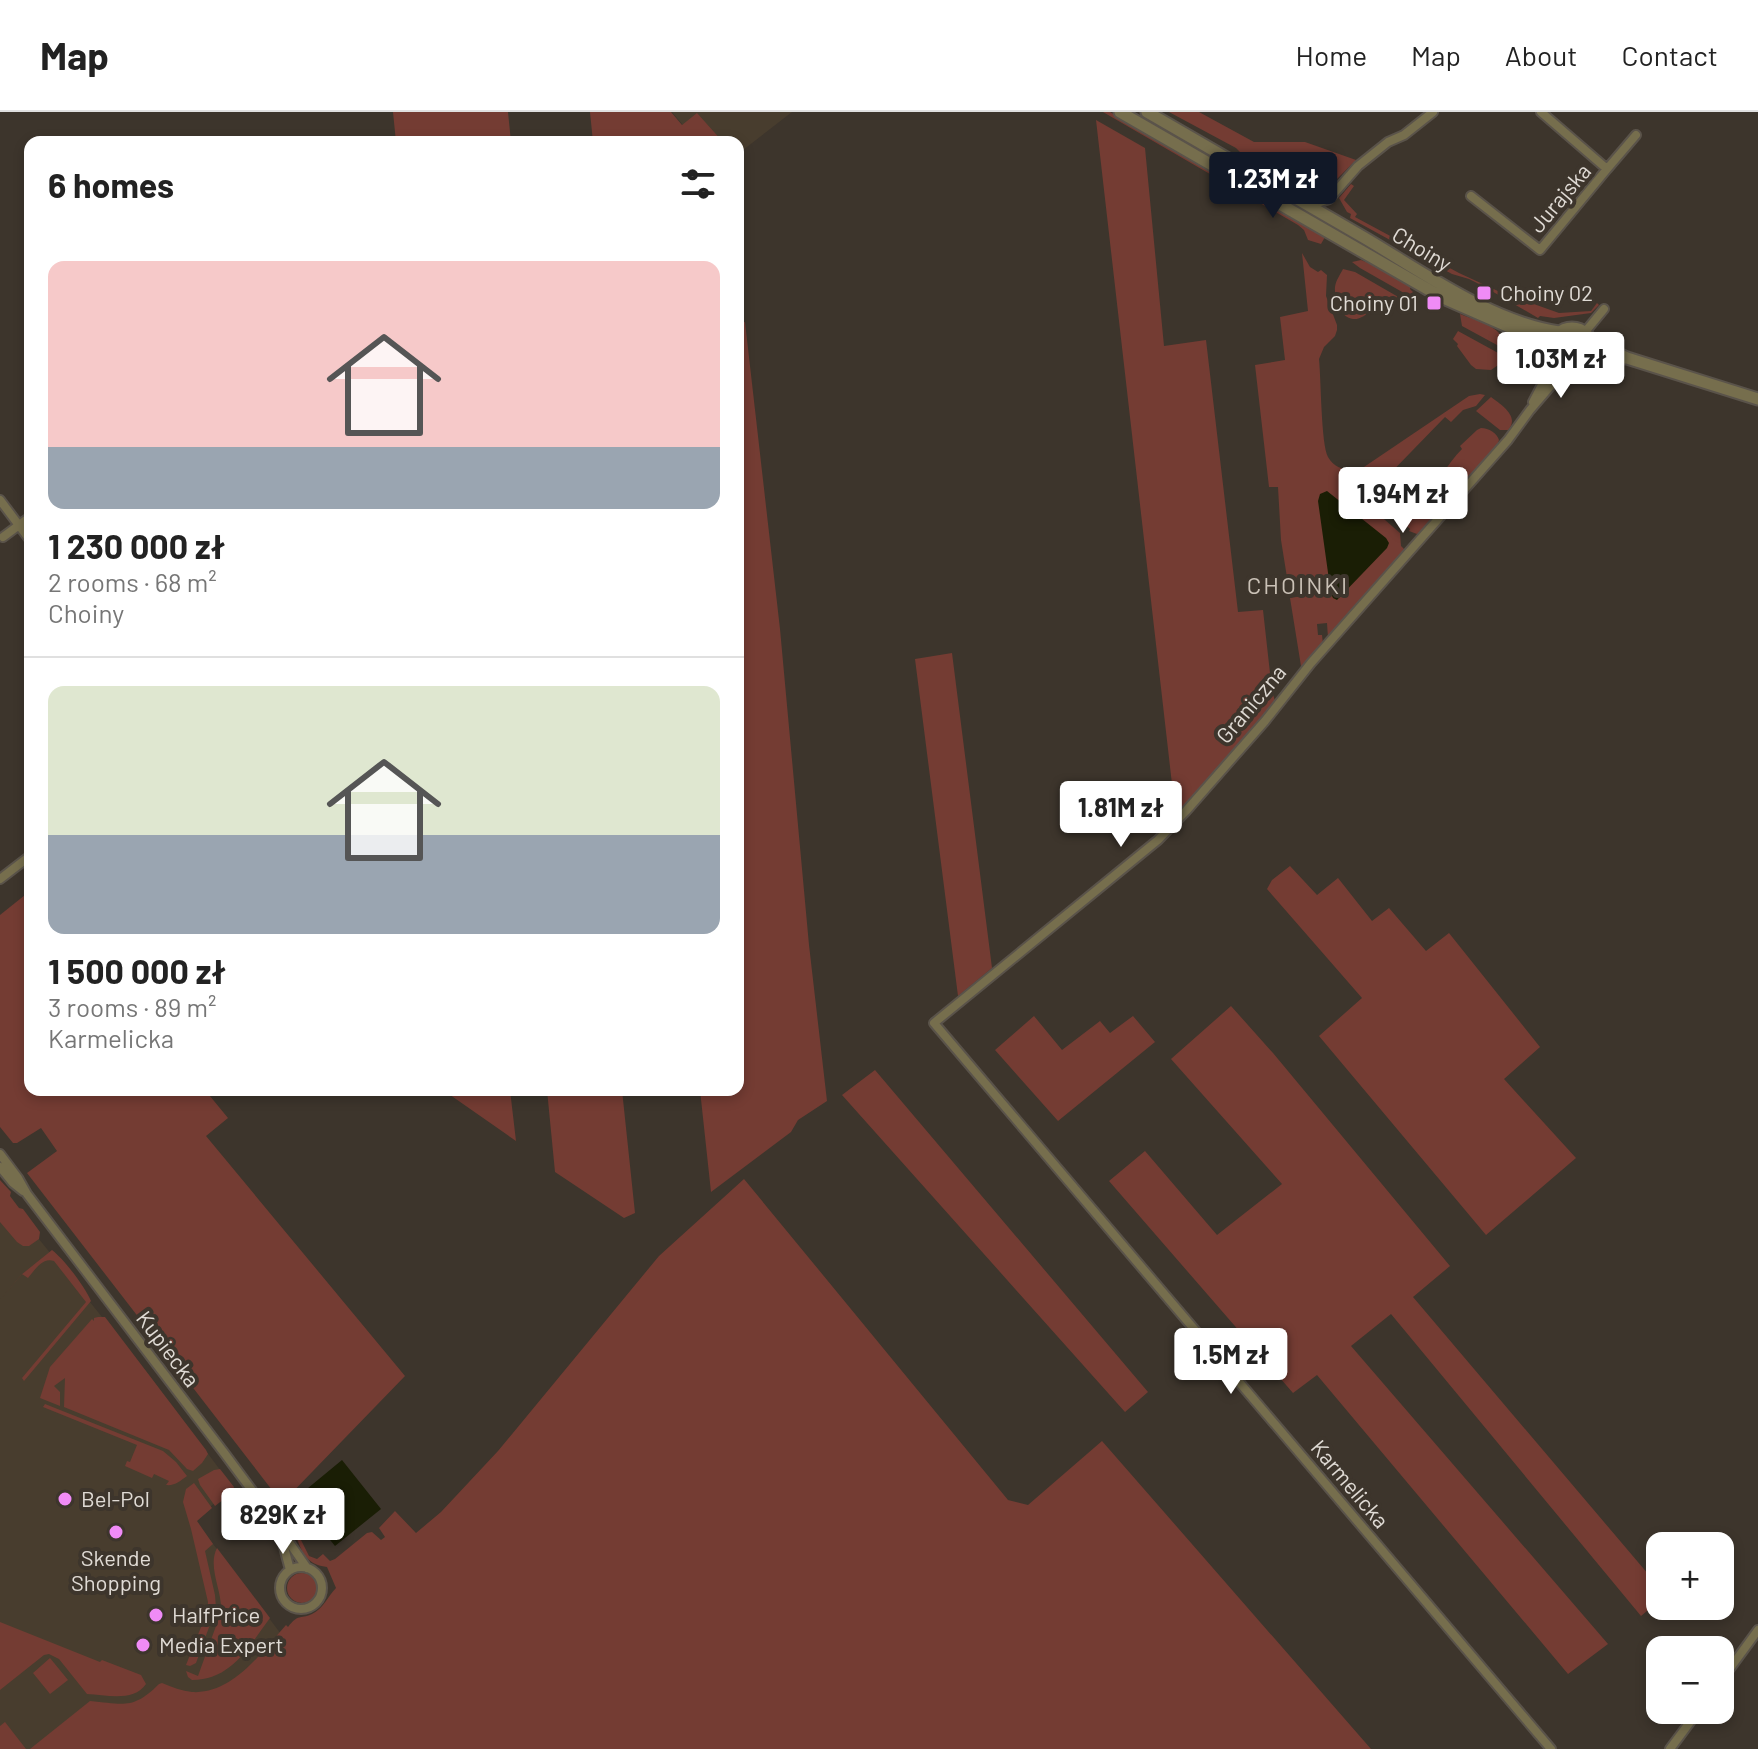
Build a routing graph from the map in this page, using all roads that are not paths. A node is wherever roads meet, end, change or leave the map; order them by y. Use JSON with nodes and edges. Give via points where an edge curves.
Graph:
{"nodes":[{"id":1,"x":1120,"y":112,"type":"edge"},
{"id":2,"x":1147,"y":112,"type":"edge"},
{"id":3,"x":1433,"y":112,"type":"edge"},
{"id":4,"x":1541,"y":112,"type":"edge"},
{"id":5,"x":1636,"y":135,"type":"dead end"},
{"id":6,"x":1607,"y":169,"type":"junction"},
{"id":7,"x":1471,"y":196,"type":"dead end"},
{"id":8,"x":1329,"y":199,"type":"junction"},
{"id":9,"x":1309,"y":206,"type":"junction"},
{"id":10,"x":1334,"y":220,"type":"junction"},
{"id":11,"x":1604,"y":309,"type":"dead end"},
{"id":12,"x":1559,"y":332,"type":"junction"},
{"id":13,"x":1588,"y":336,"type":"junction"},
{"id":14,"x":1553,"y":354,"type":"junction"},
{"id":15,"x":1627,"y":358,"type":"junction"},
{"id":16,"x":1589,"y":359,"type":"junction"},
{"id":17,"x":1566,"y":368,"type":"junction"},
{"id":18,"x":1758,"y":399,"type":"edge"},
{"id":19,"x":1530,"y":410,"type":"junction"},
{"id":20,"x":0,"y":500,"type":"edge"},
{"id":21,"x":24,"y":521,"type":"edge"},
{"id":22,"x":19,"y":525,"type":"junction"},
{"id":23,"x":24,"y":532,"type":"edge"},
{"id":24,"x":3,"y":537,"type":"dead end"},
{"id":25,"x":24,"y":861,"type":"edge"},
{"id":26,"x":0,"y":879,"type":"edge"},
{"id":27,"x":934,"y":1023,"type":"joint"},
{"id":28,"x":0,"y":1154,"type":"edge"},
{"id":29,"x":0,"y":1167,"type":"edge"},
{"id":30,"x":27,"y":1194,"type":"junction"},
{"id":31,"x":279,"y":1528,"type":"junction"},
{"id":32,"x":307,"y":1568,"type":"junction"},
{"id":33,"x":290,"y":1570,"type":"junction"},
{"id":34,"x":1758,"y":1630,"type":"edge"},
{"id":35,"x":1734,"y":1663,"type":"edge"},
{"id":36,"x":1689,"y":1724,"type":"edge"},
{"id":37,"x":1551,"y":1749,"type":"edge"},
{"id":38,"x":1670,"y":1749,"type":"edge"}],
"edges":[{"from":1,"to":14,"type":"street","name":"Choiny","via":[[1449,302],[1542,341]]},
{"from":2,"to":9,"type":"street","name":"Choiny"},
{"from":3,"to":8,"type":"street","via":[[1358,166]]},
{"from":4,"to":6,"type":"street","name":"Jurajska"},
{"from":5,"to":6,"type":"street"},
{"from":6,"to":7,"type":"street","name":"Jurajska","via":[[1540,250]]},
{"from":8,"to":9,"type":"street"},
{"from":8,"to":10,"type":"street"},
{"from":9,"to":10,"type":"street","name":"Choiny"},
{"from":10,"to":12,"type":"street","name":"Choiny","via":[[1470,300]]},
{"from":11,"to":13,"type":"street"},
{"from":12,"to":13,"type":"street","via":[[1573,327]]},
{"from":12,"to":14,"type":"street"},
{"from":13,"to":15,"type":"street"},
{"from":13,"to":16,"type":"street"},
{"from":14,"to":17,"type":"street"},
{"from":14,"to":19,"type":"street","name":"Graniczna"},
{"from":15,"to":16,"type":"street"},
{"from":15,"to":18,"type":"street"},
{"from":16,"to":17,"type":"street"},
{"from":17,"to":19,"type":"street","name":"Graniczna"},
{"from":19,"to":27,"type":"street","name":"Graniczna","via":[[1180,818]]},
{"from":20,"to":22,"type":"street"},
{"from":21,"to":22,"type":"street"},
{"from":22,"to":23,"type":"street"},
{"from":22,"to":24,"type":"street"},
{"from":25,"to":26,"type":"street"},
{"from":27,"to":37,"type":"street","name":"Karmelicka"},
{"from":28,"to":30,"type":"street","name":"Kupiecka"},
{"from":29,"to":30,"type":"street","name":"Kupiecka"},
{"from":30,"to":31,"type":"street","name":"Kupiecka"},
{"from":31,"to":32,"type":"street","name":"Kupiecka"},
{"from":31,"to":33,"type":"street","name":"Kupiecka"},
{"from":32,"to":33,"type":"street"},
{"from":32,"to":33,"type":"street","via":[[318,1576],[322,1590],[316,1603],[303,1609],[290,1606],[281,1596],[281,1582]]},
{"from":34,"to":35,"type":"street"},
{"from":36,"to":38,"type":"street"}]}
